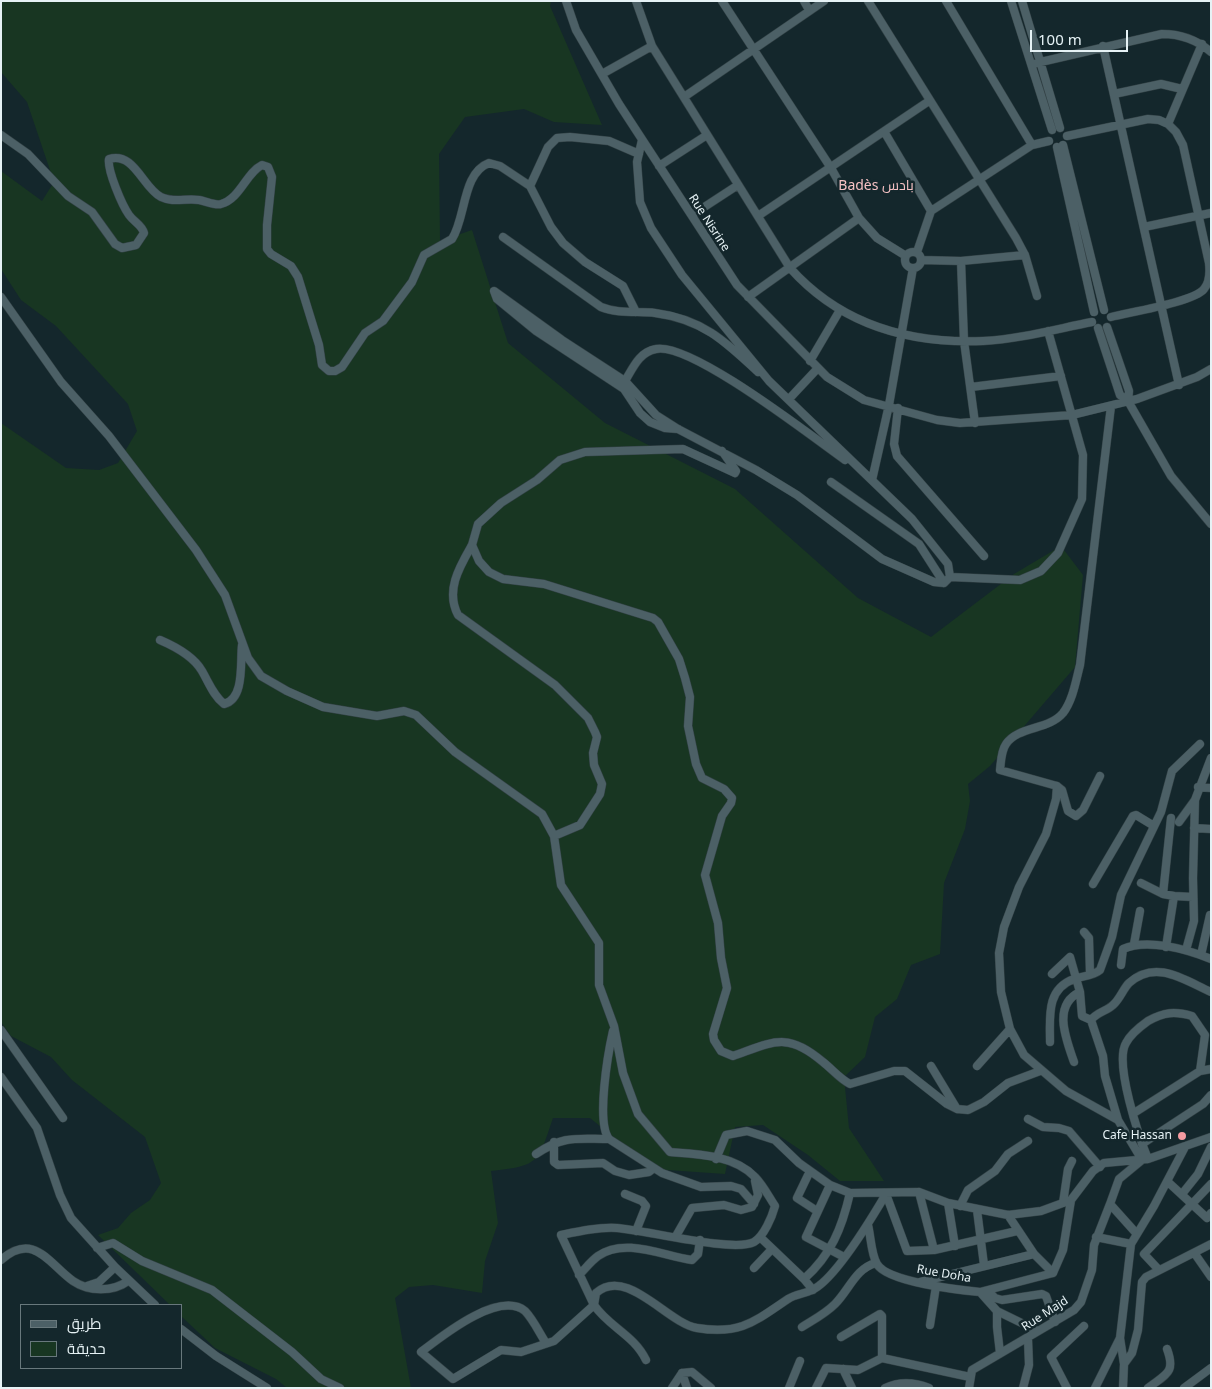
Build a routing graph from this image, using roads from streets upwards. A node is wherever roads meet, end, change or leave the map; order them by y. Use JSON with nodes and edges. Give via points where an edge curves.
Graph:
{"nodes":[{"id":1,"x":566,"y":1,"type":"edge"},
{"id":2,"x":636,"y":1,"type":"edge"},
{"id":3,"x":722,"y":1,"type":"edge"},
{"id":4,"x":804,"y":1,"type":"edge"},
{"id":5,"x":824,"y":1,"type":"edge"},
{"id":6,"x":868,"y":1,"type":"edge"},
{"id":7,"x":946,"y":1,"type":"edge"},
{"id":8,"x":1011,"y":1,"type":"edge"},
{"id":9,"x":1022,"y":1,"type":"edge"},
{"id":10,"x":809,"y":10,"type":"junction"},
{"id":11,"x":1202,"y":44,"type":"junction"},
{"id":12,"x":652,"y":46,"type":"junction"},
{"id":13,"x":1103,"y":46,"type":"junction"},
{"id":14,"x":753,"y":48,"type":"junction"},
{"id":15,"x":1211,"y":52,"type":"edge"},
{"id":16,"x":1042,"y":62,"type":"junction"},
{"id":17,"x":1032,"y":64,"type":"junction"},
{"id":18,"x":602,"y":74,"type":"junction"},
{"id":19,"x":1182,"y":89,"type":"junction"},
{"id":20,"x":1114,"y":94,"type":"junction"},
{"id":21,"x":684,"y":97,"type":"junction"},
{"id":22,"x":929,"y":101,"type":"junction"},
{"id":23,"x":1168,"y":124,"type":"junction"},
{"id":24,"x":1121,"y":126,"type":"junction"},
{"id":25,"x":1056,"y":129,"type":"junction"},
{"id":26,"x":885,"y":133,"type":"junction"},
{"id":27,"x":1,"y":135,"type":"edge"},
{"id":28,"x":707,"y":135,"type":"junction"},
{"id":29,"x":1067,"y":136,"type":"junction"},
{"id":30,"x":642,"y":140,"type":"junction"},
{"id":31,"x":1049,"y":141,"type":"junction"},
{"id":32,"x":1032,"y":145,"type":"junction"},
{"id":33,"x":1060,"y":146,"type":"junction"},
{"id":34,"x":639,"y":154,"type":"junction"},
{"id":35,"x":659,"y":166,"type":"junction"},
{"id":36,"x":831,"y":168,"type":"junction"},
{"id":37,"x":980,"y":181,"type":"junction"},
{"id":38,"x":738,"y":185,"type":"junction"},
{"id":39,"x":530,"y":186,"type":"junction"},
{"id":40,"x":931,"y":211,"type":"junction"},
{"id":41,"x":1211,"y":213,"type":"edge"},
{"id":42,"x":692,"y":216,"type":"junction"},
{"id":43,"x":758,"y":216,"type":"junction"},
{"id":44,"x":1199,"y":216,"type":"junction"},
{"id":45,"x":859,"y":218,"type":"junction"},
{"id":46,"x":1144,"y":227,"type":"junction"},
{"id":47,"x":503,"y":236,"type":"dead end"},
{"id":48,"x":1087,"y":241,"type":"junction"},
{"id":49,"x":1078,"y":243,"type":"junction"},
{"id":50,"x":917,"y":252,"type":"junction"},
{"id":51,"x":1026,"y":255,"type":"junction"},
{"id":52,"x":906,"y":256,"type":"junction"},
{"id":53,"x":921,"y":260,"type":"junction"},
{"id":54,"x":961,"y":261,"type":"junction"},
{"id":55,"x":790,"y":268,"type":"junction"},
{"id":56,"x":913,"y":268,"type":"junction"},
{"id":57,"x":1037,"y":296,"type":"dead end"},
{"id":58,"x":1,"y":297,"type":"edge"},
{"id":59,"x":748,"y":297,"type":"junction"},
{"id":60,"x":1161,"y":304,"type":"junction"},
{"id":61,"x":840,"y":310,"type":"junction"},
{"id":62,"x":1104,"y":310,"type":"junction"},
{"id":63,"x":636,"y":312,"type":"junction"},
{"id":64,"x":1094,"y":312,"type":"junction"},
{"id":65,"x":1110,"y":317,"type":"junction"},
{"id":66,"x":1092,"y":322,"type":"junction"},
{"id":67,"x":1107,"y":326,"type":"junction"},
{"id":68,"x":1098,"y":328,"type":"junction"},
{"id":69,"x":1048,"y":331,"type":"junction"},
{"id":70,"x":900,"y":335,"type":"junction"},
{"id":71,"x":964,"y":340,"type":"junction"},
{"id":72,"x":810,"y":361,"type":"junction"},
{"id":73,"x":818,"y":368,"type":"junction"},
{"id":74,"x":1211,"y":369,"type":"edge"},
{"id":75,"x":1061,"y":376,"type":"junction"},
{"id":76,"x":625,"y":381,"type":"junction"},
{"id":77,"x":769,"y":381,"type":"junction"},
{"id":78,"x":1179,"y":384,"type":"junction"},
{"id":79,"x":971,"y":387,"type":"junction"},
{"id":80,"x":789,"y":399,"type":"junction"},
{"id":81,"x":1128,"y":401,"type":"junction"},
{"id":82,"x":889,"y":406,"type":"junction"},
{"id":83,"x":1111,"y":406,"type":"junction"},
{"id":84,"x":898,"y":408,"type":"junction"},
{"id":85,"x":1072,"y":415,"type":"junction"},
{"id":86,"x":975,"y":423,"type":"junction"},
{"id":87,"x":678,"y":429,"type":"junction"},
{"id":88,"x":722,"y":451,"type":"junction"},
{"id":89,"x":862,"y":472,"type":"junction"},
{"id":90,"x":872,"y":480,"type":"junction"},
{"id":91,"x":831,"y":482,"type":"dead end"},
{"id":92,"x":1211,"y":524,"type":"edge"},
{"id":93,"x":472,"y":545,"type":"junction"},
{"id":94,"x":984,"y":556,"type":"dead end"},
{"id":95,"x":947,"y":580,"type":"junction"},
{"id":96,"x":160,"y":640,"type":"dead end"},
{"id":97,"x":242,"y":643,"type":"junction"},
{"id":98,"x":1200,"y":744,"type":"dead end"},
{"id":99,"x":1210,"y":761,"type":"edge"},
{"id":100,"x":1100,"y":776,"type":"dead end"},
{"id":101,"x":1057,"y":786,"type":"junction"},
{"id":102,"x":1198,"y":787,"type":"junction"},
{"id":103,"x":1211,"y":788,"type":"edge"},
{"id":104,"x":1195,"y":800,"type":"junction"},
{"id":105,"x":1161,"y":812,"type":"junction"},
{"id":106,"x":1171,"y":818,"type":"junction"},
{"id":107,"x":1179,"y":822,"type":"junction"},
{"id":108,"x":1194,"y":825,"type":"junction"},
{"id":109,"x":1154,"y":826,"type":"junction"},
{"id":110,"x":1211,"y":829,"type":"edge"},
{"id":111,"x":554,"y":836,"type":"junction"},
{"id":112,"x":1140,"y":883,"type":"dead end"},
{"id":113,"x":1093,"y":884,"type":"dead end"},
{"id":114,"x":1163,"y":894,"type":"junction"},
{"id":115,"x":1174,"y":896,"type":"junction"},
{"id":116,"x":1193,"y":897,"type":"junction"},
{"id":117,"x":1140,"y":911,"type":"dead end"},
{"id":118,"x":1210,"y":915,"type":"edge"},
{"id":119,"x":1084,"y":932,"type":"dead end"},
{"id":120,"x":1134,"y":944,"type":"junction"},
{"id":121,"x":1166,"y":947,"type":"junction"},
{"id":122,"x":1186,"y":950,"type":"junction"},
{"id":123,"x":1200,"y":955,"type":"junction"},
{"id":124,"x":1211,"y":959,"type":"edge"},
{"id":125,"x":1121,"y":965,"type":"dead end"},
{"id":126,"x":1052,"y":974,"type":"dead end"},
{"id":127,"x":1090,"y":974,"type":"junction"},
{"id":128,"x":1077,"y":978,"type":"junction"},
{"id":129,"x":1080,"y":992,"type":"junction"},
{"id":130,"x":1211,"y":992,"type":"edge"},
{"id":131,"x":1091,"y":1020,"type":"junction"},
{"id":132,"x":614,"y":1026,"type":"junction"},
{"id":133,"x":1010,"y":1029,"type":"junction"},
{"id":134,"x":1,"y":1030,"type":"edge"},
{"id":135,"x":1050,"y":1042,"type":"dead end"},
{"id":136,"x":1074,"y":1062,"type":"dead end"},
{"id":137,"x":931,"y":1066,"type":"dead end"},
{"id":138,"x":977,"y":1066,"type":"dead end"},
{"id":139,"x":1211,"y":1069,"type":"edge"},
{"id":140,"x":1040,"y":1071,"type":"junction"},
{"id":141,"x":1200,"y":1072,"type":"junction"},
{"id":142,"x":1,"y":1076,"type":"edge"},
{"id":143,"x":1211,"y":1095,"type":"edge"},
{"id":144,"x":957,"y":1109,"type":"junction"},
{"id":145,"x":1134,"y":1113,"type":"junction"},
{"id":146,"x":63,"y":1118,"type":"dead end"},
{"id":147,"x":1028,"y":1119,"type":"dead end"},
{"id":148,"x":1118,"y":1120,"type":"junction"},
{"id":149,"x":1211,"y":1137,"type":"edge"},
{"id":150,"x":609,"y":1139,"type":"junction"},
{"id":151,"x":1028,"y":1141,"type":"dead end"},
{"id":152,"x":554,"y":1142,"type":"junction"},
{"id":153,"x":1142,"y":1144,"type":"junction"},
{"id":154,"x":1186,"y":1147,"type":"junction"},
{"id":155,"x":1211,"y":1147,"type":"edge"},
{"id":156,"x":536,"y":1154,"type":"dead end"},
{"id":157,"x":716,"y":1158,"type":"junction"},
{"id":158,"x":1145,"y":1159,"type":"junction"},
{"id":159,"x":1208,"y":1160,"type":"edge"},
{"id":160,"x":1072,"y":1161,"type":"dead end"},
{"id":161,"x":1100,"y":1167,"type":"junction"},
{"id":162,"x":654,"y":1168,"type":"junction"},
{"id":163,"x":810,"y":1171,"type":"junction"},
{"id":164,"x":755,"y":1176,"type":"junction"},
{"id":165,"x":1168,"y":1182,"type":"junction"},
{"id":166,"x":1211,"y":1184,"type":"edge"},
{"id":167,"x":830,"y":1186,"type":"junction"},
{"id":168,"x":919,"y":1192,"type":"junction"},
{"id":169,"x":850,"y":1193,"type":"junction"},
{"id":170,"x":625,"y":1194,"type":"dead end"},
{"id":171,"x":886,"y":1194,"type":"junction"},
{"id":172,"x":1182,"y":1194,"type":"junction"},
{"id":173,"x":1067,"y":1201,"type":"junction"},
{"id":174,"x":948,"y":1203,"type":"junction"},
{"id":175,"x":754,"y":1204,"type":"junction"},
{"id":176,"x":1110,"y":1204,"type":"junction"},
{"id":177,"x":1193,"y":1205,"type":"junction"},
{"id":178,"x":960,"y":1206,"type":"junction"},
{"id":179,"x":977,"y":1210,"type":"junction"},
{"id":180,"x":817,"y":1211,"type":"junction"},
{"id":181,"x":1211,"y":1213,"type":"edge"},
{"id":182,"x":1008,"y":1214,"type":"junction"},
{"id":183,"x":868,"y":1226,"type":"junction"},
{"id":184,"x":636,"y":1231,"type":"junction"},
{"id":185,"x":1017,"y":1231,"type":"junction"},
{"id":186,"x":1136,"y":1233,"type":"junction"},
{"id":187,"x":676,"y":1236,"type":"junction"},
{"id":188,"x":760,"y":1237,"type":"junction"},
{"id":189,"x":1096,"y":1237,"type":"junction"},
{"id":190,"x":700,"y":1240,"type":"junction"},
{"id":191,"x":981,"y":1240,"type":"junction"},
{"id":192,"x":1131,"y":1244,"type":"junction"},
{"id":193,"x":1211,"y":1244,"type":"edge"},
{"id":194,"x":955,"y":1246,"type":"junction"},
{"id":195,"x":96,"y":1248,"type":"junction"},
{"id":196,"x":772,"y":1249,"type":"junction"},
{"id":197,"x":830,"y":1249,"type":"junction"},
{"id":198,"x":934,"y":1250,"type":"junction"},
{"id":199,"x":1034,"y":1254,"type":"junction"},
{"id":200,"x":1195,"y":1254,"type":"junction"},
{"id":201,"x":844,"y":1257,"type":"junction"},
{"id":202,"x":1,"y":1260,"type":"edge"},
{"id":203,"x":876,"y":1263,"type":"junction"},
{"id":204,"x":984,"y":1265,"type":"junction"},
{"id":205,"x":115,"y":1268,"type":"junction"},
{"id":206,"x":754,"y":1268,"type":"dead end"},
{"id":207,"x":1159,"y":1270,"type":"junction"},
{"id":208,"x":1053,"y":1273,"type":"junction"},
{"id":209,"x":579,"y":1275,"type":"junction"},
{"id":210,"x":1211,"y":1277,"type":"edge"},
{"id":211,"x":804,"y":1278,"type":"junction"},
{"id":212,"x":128,"y":1281,"type":"junction"},
{"id":213,"x":918,"y":1283,"type":"junction"},
{"id":214,"x":87,"y":1286,"type":"junction"},
{"id":215,"x":936,"y":1286,"type":"junction"},
{"id":216,"x":812,"y":1290,"type":"junction"},
{"id":217,"x":984,"y":1291,"type":"junction"},
{"id":218,"x":154,"y":1304,"type":"edge"},
{"id":219,"x":594,"y":1305,"type":"junction"},
{"id":220,"x":998,"y":1310,"type":"junction"},
{"id":221,"x":1055,"y":1322,"type":"junction"},
{"id":222,"x":930,"y":1325,"type":"dead end"},
{"id":223,"x":1084,"y":1326,"type":"dead end"},
{"id":224,"x":802,"y":1327,"type":"dead end"},
{"id":225,"x":182,"y":1329,"type":"edge"},
{"id":226,"x":1038,"y":1332,"type":"junction"},
{"id":227,"x":841,"y":1337,"type":"dead end"},
{"id":228,"x":1120,"y":1338,"type":"junction"},
{"id":229,"x":1028,"y":1339,"type":"junction"},
{"id":230,"x":546,"y":1343,"type":"junction"},
{"id":231,"x":1167,"y":1349,"type":"dead end"},
{"id":232,"x":1000,"y":1353,"type":"junction"},
{"id":233,"x":882,"y":1358,"type":"junction"},
{"id":234,"x":646,"y":1360,"type":"dead end"},
{"id":235,"x":800,"y":1361,"type":"dead end"},
{"id":236,"x":1124,"y":1364,"type":"junction"},
{"id":237,"x":1211,"y":1368,"type":"edge"},
{"id":238,"x":843,"y":1369,"type":"junction"},
{"id":239,"x":682,"y":1373,"type":"junction"},
{"id":240,"x":970,"y":1377,"type":"junction"},
{"id":241,"x":268,"y":1388,"type":"edge"},
{"id":242,"x":340,"y":1388,"type":"edge"},
{"id":243,"x":672,"y":1388,"type":"edge"},
{"id":244,"x":687,"y":1388,"type":"edge"},
{"id":245,"x":710,"y":1388,"type":"edge"},
{"id":246,"x":789,"y":1388,"type":"edge"},
{"id":247,"x":816,"y":1388,"type":"edge"},
{"id":248,"x":852,"y":1388,"type":"edge"},
{"id":249,"x":885,"y":1388,"type":"edge"},
{"id":250,"x":929,"y":1388,"type":"edge"},
{"id":251,"x":968,"y":1388,"type":"edge"},
{"id":252,"x":1022,"y":1388,"type":"edge"},
{"id":253,"x":1067,"y":1388,"type":"edge"},
{"id":254,"x":1095,"y":1388,"type":"edge"},
{"id":255,"x":1123,"y":1388,"type":"edge"},
{"id":256,"x":1148,"y":1388,"type":"edge"},
{"id":257,"x":1184,"y":1388,"type":"edge"}],
"edges":[{"from":1,"to":18,"type":"street","name":"Rue Nisrine","via":[[576,30]]},
{"from":2,"to":12,"type":"street"},
{"from":3,"to":14,"type":"street"},
{"from":4,"to":10,"type":"street"},
{"from":5,"to":10,"type":"street"},
{"from":6,"to":22,"type":"street"},
{"from":7,"to":32,"type":"street"},
{"from":8,"to":17,"type":"street"},
{"from":9,"to":16,"type":"street"},
{"from":10,"to":14,"type":"street"},
{"from":11,"to":13,"type":"street","via":[[1183,36],[1162,34]]},
{"from":11,"to":15,"type":"street"},
{"from":11,"to":19,"type":"street"},
{"from":12,"to":18,"type":"street"},
{"from":12,"to":21,"type":"street"},
{"from":13,"to":16,"type":"street"},
{"from":13,"to":20,"type":"street"},
{"from":14,"to":21,"type":"street"},
{"from":14,"to":36,"type":"street"},
{"from":16,"to":17,"type":"street"},
{"from":16,"to":25,"type":"street"},
{"from":17,"to":25,"type":"street"},
{"from":18,"to":30,"type":"street","name":"Rue Nisrine"},
{"from":19,"to":20,"type":"street","via":[[1161,84]]},
{"from":19,"to":23,"type":"street"},
{"from":20,"to":24,"type":"street"},
{"from":21,"to":28,"type":"street"},
{"from":22,"to":26,"type":"street"},
{"from":22,"to":37,"type":"street"},
{"from":23,"to":24,"type":"street","via":[[1154,119]]},
{"from":23,"to":44,"type":"street","via":[[1183,145]]},
{"from":24,"to":29,"type":"street"},
{"from":24,"to":46,"type":"street"},
{"from":25,"to":29,"type":"street"},
{"from":25,"to":31,"type":"street"},
{"from":26,"to":36,"type":"street"},
{"from":26,"to":40,"type":"street"},
{"from":27,"to":39,"type":"street","via":[[28,154],[68,196],[92,212],[115,244],[122,248],[136,245],[144,233],[120,202],[108,166],[109,159],[123,159],[132,165],[160,197],[170,201],[198,200],[216,205],[230,200],[256,168],[268,167],[272,177],[267,249],[291,266],[298,277],[322,365],[332,372],[347,362],[365,333],[383,321],[412,282],[424,255],[452,239],[471,185],[481,167],[494,163]]},
{"from":28,"to":35,"type":"street"},
{"from":28,"to":38,"type":"street"},
{"from":29,"to":33,"type":"street"},
{"from":30,"to":34,"type":"street"},
{"from":30,"to":35,"type":"street","name":"Rue Nisrine"},
{"from":31,"to":32,"type":"street"},
{"from":31,"to":33,"type":"street"},
{"from":32,"to":37,"type":"street"},
{"from":33,"to":48,"type":"street"},
{"from":33,"to":49,"type":"street"},
{"from":34,"to":39,"type":"street","via":[[609,141],[557,138],[548,147]]},
{"from":34,"to":77,"type":"street","via":[[640,202],[651,228],[682,275]]},
{"from":35,"to":42,"type":"street","name":"Rue Nisrine"},
{"from":36,"to":43,"type":"street"},
{"from":36,"to":45,"type":"street"},
{"from":37,"to":40,"type":"street"},
{"from":37,"to":51,"type":"street"},
{"from":38,"to":42,"type":"street"},
{"from":38,"to":43,"type":"street"},
{"from":39,"to":63,"type":"street","via":[[563,243],[585,262],[623,286]]},
{"from":40,"to":50,"type":"street"},
{"from":41,"to":44,"type":"street"},
{"from":42,"to":59,"type":"street","name":"Rue Nisrine"},
{"from":43,"to":55,"type":"street"},
{"from":44,"to":46,"type":"street"},
{"from":44,"to":60,"type":"street","via":[[1209,263],[1206,286],[1191,298]]},
{"from":45,"to":52,"type":"street","via":[[877,238]]},
{"from":45,"to":55,"type":"street"},
{"from":46,"to":60,"type":"street"},
{"from":47,"to":63,"type":"street","via":[[596,304],[612,311]]},
{"from":48,"to":49,"type":"street"},
{"from":48,"to":62,"type":"street"},
{"from":49,"to":64,"type":"street"},
{"from":50,"to":52,"type":"street"},
{"from":50,"to":53,"type":"street"},
{"from":51,"to":54,"type":"street"},
{"from":51,"to":57,"type":"street"},
{"from":52,"to":56,"type":"street","via":[[908,265]]},
{"from":53,"to":54,"type":"street"},
{"from":53,"to":56,"type":"street","via":[[919,266]]},
{"from":54,"to":71,"type":"street"},
{"from":55,"to":59,"type":"street"},
{"from":55,"to":61,"type":"street","via":[[803,283]]},
{"from":56,"to":70,"type":"street"},
{"from":58,"to":97,"type":"street","via":[[61,382],[109,436],[196,550],[225,596]]},
{"from":59,"to":72,"type":"street","name":"Rue Nisrine"},
{"from":60,"to":65,"type":"street"},
{"from":60,"to":78,"type":"street"},
{"from":61,"to":70,"type":"street","via":[[855,319]]},
{"from":61,"to":72,"type":"street"},
{"from":62,"to":64,"type":"street"},
{"from":62,"to":65,"type":"street"},
{"from":63,"to":77,"type":"street","via":[[696,323],[723,340]]},
{"from":64,"to":66,"type":"street"},
{"from":65,"to":67,"type":"street"},
{"from":66,"to":68,"type":"street"},
{"from":66,"to":69,"type":"street"},
{"from":67,"to":68,"type":"street"},
{"from":67,"to":81,"type":"street","via":[[1129,391]]},
{"from":68,"to":81,"type":"street","via":[[1120,394]]},
{"from":69,"to":71,"type":"street","via":[[984,341]]},
{"from":69,"to":75,"type":"street"},
{"from":70,"to":71,"type":"street"},
{"from":70,"to":82,"type":"street"},
{"from":71,"to":79,"type":"street"},
{"from":72,"to":73,"type":"street","name":"Rue Nisrine"},
{"from":73,"to":80,"type":"street"},
{"from":73,"to":82,"type":"street","name":"Rue Nisrine","via":[[864,400]]},
{"from":74,"to":78,"type":"street","name":"Rue Nisrine"},
{"from":75,"to":79,"type":"street"},
{"from":75,"to":85,"type":"street"},
{"from":76,"to":87,"type":"street","via":[[649,410]]},
{"from":76,"to":87,"type":"street","via":[[494,291],[497,299],[528,325],[624,389],[650,422]]},
{"from":76,"to":89,"type":"street","via":[[639,358],[649,351],[662,348],[682,353],[752,394]]},
{"from":77,"to":80,"type":"street"},
{"from":78,"to":81,"type":"street","name":"Rue Nisrine"},
{"from":79,"to":86,"type":"street"},
{"from":80,"to":89,"type":"street"},
{"from":81,"to":83,"type":"street","name":"Rue Nisrine"},
{"from":81,"to":92,"type":"street","via":[[1171,476]]},
{"from":82,"to":84,"type":"street","name":"Rue Nisrine"},
{"from":82,"to":90,"type":"street"},
{"from":83,"to":85,"type":"street","name":"Rue Nisrine"},
{"from":83,"to":101,"type":"street","via":[[1080,665],[1071,696],[1063,713],[1006,743],[1000,770]]},
{"from":84,"to":86,"type":"street","name":"Rue Nisrine","via":[[937,420]]},
{"from":84,"to":94,"type":"street","via":[[894,444],[897,456]]},
{"from":85,"to":86,"type":"street","name":"Rue Nisrine"},
{"from":85,"to":95,"type":"street","via":[[1083,455],[1082,499],[1058,553],[1041,571],[1020,580]]},
{"from":87,"to":88,"type":"street"},
{"from":88,"to":93,"type":"street","via":[[735,473],[682,449],[586,452],[560,460],[478,524]]},
{"from":88,"to":95,"type":"street","via":[[798,495],[882,559],[934,582]]},
{"from":89,"to":90,"type":"street"},
{"from":90,"to":95,"type":"street","via":[[912,519],[948,564]]},
{"from":91,"to":95,"type":"street","via":[[919,544]]},
{"from":93,"to":111,"type":"street","via":[[457,571],[451,597],[458,615],[555,685],[588,718],[597,737],[593,753],[602,784],[600,794],[580,824]]},
{"from":93,"to":144,"type":"street","via":[[479,561],[489,572],[503,579],[544,584],[653,618],[679,659],[690,697],[688,726],[696,764],[702,778],[724,789],[732,798],[722,816],[705,875],[718,923],[720,958],[727,988],[713,1034],[721,1051],[733,1056],[762,1045],[789,1041],[808,1049],[848,1083],[905,1071]]},
{"from":96,"to":97,"type":"street","via":[[199,666],[224,704],[235,698],[242,674]]},
{"from":97,"to":111,"type":"street","via":[[261,676],[323,707],[377,716],[404,711],[416,715],[455,752],[542,814]]},
{"from":98,"to":105,"type":"street","via":[[1172,770]]},
{"from":99,"to":102,"type":"street"},
{"from":100,"to":101,"type":"street","via":[[1083,810],[1076,816],[1068,812],[1062,790]]},
{"from":101,"to":133,"type":"street","via":[[1046,834],[1019,887],[1004,927],[999,953],[1001,992]]},
{"from":102,"to":103,"type":"street"},
{"from":102,"to":104,"type":"street"},
{"from":104,"to":107,"type":"street"},
{"from":104,"to":108,"type":"street"},
{"from":105,"to":106,"type":"street"},
{"from":105,"to":109,"type":"street"},
{"from":106,"to":107,"type":"street"},
{"from":106,"to":114,"type":"street"},
{"from":107,"to":108,"type":"street"},
{"from":108,"to":110,"type":"street"},
{"from":108,"to":116,"type":"street"},
{"from":109,"to":113,"type":"street","via":[[1133,816]]},
{"from":109,"to":127,"type":"street","via":[[1121,895],[1112,937],[1100,970]]},
{"from":111,"to":132,"type":"street","via":[[561,885],[599,943],[599,985]]},
{"from":112,"to":114,"type":"street"},
{"from":114,"to":115,"type":"street"},
{"from":115,"to":116,"type":"street"},
{"from":115,"to":121,"type":"street"},
{"from":116,"to":122,"type":"street","via":[[1194,920]]},
{"from":117,"to":120,"type":"street"},
{"from":118,"to":123,"type":"street"},
{"from":119,"to":127,"type":"street","via":[[1089,938]]},
{"from":120,"to":121,"type":"street"},
{"from":120,"to":125,"type":"street","via":[[1123,950]]},
{"from":121,"to":122,"type":"street"},
{"from":122,"to":123,"type":"street"},
{"from":123,"to":124,"type":"street"},
{"from":126,"to":128,"type":"street","via":[[1070,958]]},
{"from":127,"to":128,"type":"street"},
{"from":128,"to":129,"type":"street"},
{"from":128,"to":135,"type":"street","via":[[1056,990],[1050,1005]]},
{"from":129,"to":131,"type":"street","via":[[1082,1016]]},
{"from":129,"to":136,"type":"street","via":[[1069,998],[1063,1014],[1066,1039]]},
{"from":130,"to":131,"type":"street","via":[[1170,973],[1144,973],[1128,984],[1113,1005]]},
{"from":131,"to":148,"type":"street"},
{"from":132,"to":150,"type":"street","via":[[603,1105],[605,1134]]},
{"from":132,"to":157,"type":"street","via":[[623,1073],[638,1114],[670,1152]]},
{"from":133,"to":138,"type":"street"},
{"from":133,"to":140,"type":"street","via":[[1024,1055]]},
{"from":134,"to":146,"type":"street"},
{"from":137,"to":144,"type":"street"},
{"from":139,"to":141,"type":"street"},
{"from":140,"to":144,"type":"street","via":[[1008,1083],[976,1107]]},
{"from":140,"to":148,"type":"street"},
{"from":141,"to":145,"type":"street"},
{"from":141,"to":145,"type":"street","via":[[1205,1035],[1192,1016],[1178,1012],[1163,1013],[1144,1024],[1125,1043],[1123,1057],[1123,1075]]},
{"from":142,"to":195,"type":"street","via":[[37,1128],[65,1206]]},
{"from":143,"to":153,"type":"street","via":[[1203,1104]]},
{"from":145,"to":153,"type":"street"},
{"from":147,"to":161,"type":"street","via":[[1043,1127],[1069,1131]]},
{"from":148,"to":158,"type":"street"},
{"from":149,"to":154,"type":"street"},
{"from":150,"to":152,"type":"street","via":[[570,1138]]},
{"from":150,"to":162,"type":"street"},
{"from":151,"to":178,"type":"street","via":[[1008,1154],[995,1171],[968,1190]]},
{"from":152,"to":156,"type":"street"},
{"from":152,"to":162,"type":"street","via":[[553,1160],[558,1165],[603,1163],[630,1175]]},
{"from":153,"to":158,"type":"street"},
{"from":154,"to":158,"type":"street"},
{"from":154,"to":165,"type":"street"},
{"from":155,"to":159,"type":"street"},
{"from":157,"to":163,"type":"street","via":[[726,1135],[747,1131],[775,1140]]},
{"from":157,"to":164,"type":"street","via":[[731,1161]]},
{"from":158,"to":161,"type":"street","via":[[1104,1163]]},
{"from":158,"to":176,"type":"street","name":"Rue Majd","via":[[1119,1179]]},
{"from":159,"to":172,"type":"street"},
{"from":160,"to":173,"type":"street","via":[[1068,1169]]},
{"from":161,"to":173,"type":"street"},
{"from":162,"to":175,"type":"street","via":[[701,1187],[731,1186],[741,1190]]},
{"from":163,"to":167,"type":"street"},
{"from":163,"to":180,"type":"street","via":[[797,1198]]},
{"from":164,"to":175,"type":"street","via":[[758,1195]]},
{"from":164,"to":188,"type":"street","via":[[775,1206],[772,1218]]},
{"from":165,"to":172,"type":"street"},
{"from":165,"to":186,"type":"street"},
{"from":166,"to":177,"type":"street"},
{"from":167,"to":169,"type":"street"},
{"from":167,"to":180,"type":"street"},
{"from":168,"to":171,"type":"street"},
{"from":168,"to":174,"type":"street"},
{"from":168,"to":198,"type":"street"},
{"from":169,"to":171,"type":"street"},
{"from":169,"to":197,"type":"street","via":[[838,1235]]},
{"from":170,"to":184,"type":"street","via":[[646,1206]]},
{"from":171,"to":183,"type":"street"},
{"from":171,"to":198,"type":"street","via":[[907,1250]]},
{"from":172,"to":177,"type":"street"},
{"from":173,"to":182,"type":"street","via":[[1041,1211]]},
{"from":173,"to":208,"type":"street","via":[[1063,1250]]},
{"from":174,"to":178,"type":"street"},
{"from":174,"to":194,"type":"street"},
{"from":175,"to":187,"type":"street","via":[[740,1210],[724,1205],[692,1208]]},
{"from":176,"to":186,"type":"street"},
{"from":176,"to":189,"type":"street","name":"Rue Majd"},
{"from":177,"to":181,"type":"street","via":[[1207,1218]]},
{"from":177,"to":207,"type":"street","via":[[1144,1254]]},
{"from":178,"to":179,"type":"street"},
{"from":179,"to":182,"type":"street"},
{"from":179,"to":191,"type":"street"},
{"from":180,"to":197,"type":"street","via":[[806,1237]]},
{"from":182,"to":185,"type":"street"},
{"from":183,"to":201,"type":"street"},
{"from":183,"to":203,"type":"street"},
{"from":184,"to":187,"type":"street"},
{"from":184,"to":209,"type":"street","via":[[602,1228],[561,1235]]},
{"from":185,"to":191,"type":"street"},
{"from":185,"to":199,"type":"street"},
{"from":186,"to":192,"type":"street"},
{"from":187,"to":190,"type":"street"},
{"from":188,"to":190,"type":"street","via":[[747,1244]]},
{"from":188,"to":196,"type":"street"},
{"from":189,"to":192,"type":"street"},
{"from":189,"to":221,"type":"street","name":"Rue Majd","via":[[1092,1270],[1081,1302]]},
{"from":190,"to":209,"type":"street","via":[[698,1254],[692,1260],[631,1247],[617,1248],[598,1256]]},
{"from":191,"to":194,"type":"street"},
{"from":191,"to":204,"type":"street"},
{"from":192,"to":228,"type":"street"},
{"from":193,"to":200,"type":"street"},
{"from":194,"to":198,"type":"street"},
{"from":195,"to":205,"type":"street"},
{"from":195,"to":242,"type":"street","via":[[114,1243],[142,1261],[212,1290],[292,1352],[321,1379]]},
{"from":196,"to":206,"type":"street"},
{"from":196,"to":211,"type":"street"},
{"from":197,"to":201,"type":"street"},
{"from":197,"to":211,"type":"street"},
{"from":199,"to":204,"type":"street"},
{"from":199,"to":208,"type":"street"},
{"from":200,"to":207,"type":"street"},
{"from":200,"to":210,"type":"street"},
{"from":201,"to":216,"type":"street","via":[[825,1282]]},
{"from":202,"to":214,"type":"street","via":[[17,1250],[32,1250],[49,1257],[71,1280]]},
{"from":203,"to":213,"type":"street","name":"Rue Doha","via":[[883,1270]]},
{"from":203,"to":224,"type":"street","via":[[860,1270],[833,1306]]},
{"from":204,"to":213,"type":"street"},
{"from":205,"to":212,"type":"street"},
{"from":205,"to":214,"type":"street","via":[[100,1282]]},
{"from":207,"to":236,"type":"street","via":[[1142,1282],[1138,1330],[1132,1353]]},
{"from":208,"to":217,"type":"street"},
{"from":209,"to":219,"type":"street"},
{"from":211,"to":216,"type":"street"},
{"from":212,"to":214,"type":"street","via":[[104,1289]]},
{"from":212,"to":218,"type":"street"},
{"from":213,"to":215,"type":"street","name":"Rue Doha"},
{"from":215,"to":217,"type":"street","name":"Rue Doha"},
{"from":215,"to":222,"type":"street"},
{"from":216,"to":219,"type":"street","via":[[794,1295],[744,1327],[728,1330],[696,1328],[621,1286],[610,1284],[602,1288],[596,1293]]},
{"from":217,"to":220,"type":"street","name":"Rue Doha"},
{"from":217,"to":221,"type":"street","via":[[1002,1300],[1042,1294],[1046,1296]]},
{"from":219,"to":230,"type":"street","via":[[567,1332]]},
{"from":219,"to":234,"type":"street","via":[[600,1315],[632,1339]]},
{"from":220,"to":226,"type":"street","name":"Rue Doha"},
{"from":220,"to":232,"type":"street","via":[[996,1327]]},
{"from":221,"to":226,"type":"street","name":"Rue Majd"},
{"from":223,"to":253,"type":"street","via":[[1051,1358]]},
{"from":225,"to":241,"type":"street","via":[[216,1356]]},
{"from":226,"to":229,"type":"street","name":"Rue Majd"},
{"from":227,"to":233,"type":"street","via":[[880,1314]]},
{"from":228,"to":236,"type":"street"},
{"from":228,"to":254,"type":"street"},
{"from":229,"to":232,"type":"street","name":"Rue Majd"},
{"from":229,"to":252,"type":"street","via":[[1029,1365]]},
{"from":230,"to":230,"type":"street","via":[[525,1312],[511,1304],[489,1308],[420,1352],[453,1379],[502,1350],[521,1352]]},
{"from":231,"to":256,"type":"street","via":[[1172,1363],[1170,1371]]},
{"from":232,"to":240,"type":"street","name":"Rue Majd","via":[[972,1370]]},
{"from":233,"to":238,"type":"street","via":[[858,1370]]},
{"from":233,"to":240,"type":"street"},
{"from":235,"to":246,"type":"street"},
{"from":236,"to":255,"type":"street"},
{"from":237,"to":257,"type":"street"},
{"from":238,"to":247,"type":"street","via":[[826,1368]]},
{"from":238,"to":248,"type":"street"},
{"from":239,"to":243,"type":"street"},
{"from":239,"to":244,"type":"street"},
{"from":239,"to":245,"type":"street","via":[[692,1372]]},
{"from":240,"to":251,"type":"street"},
{"from":249,"to":250,"type":"street","via":[[894,1384],[916,1383]]}]}
